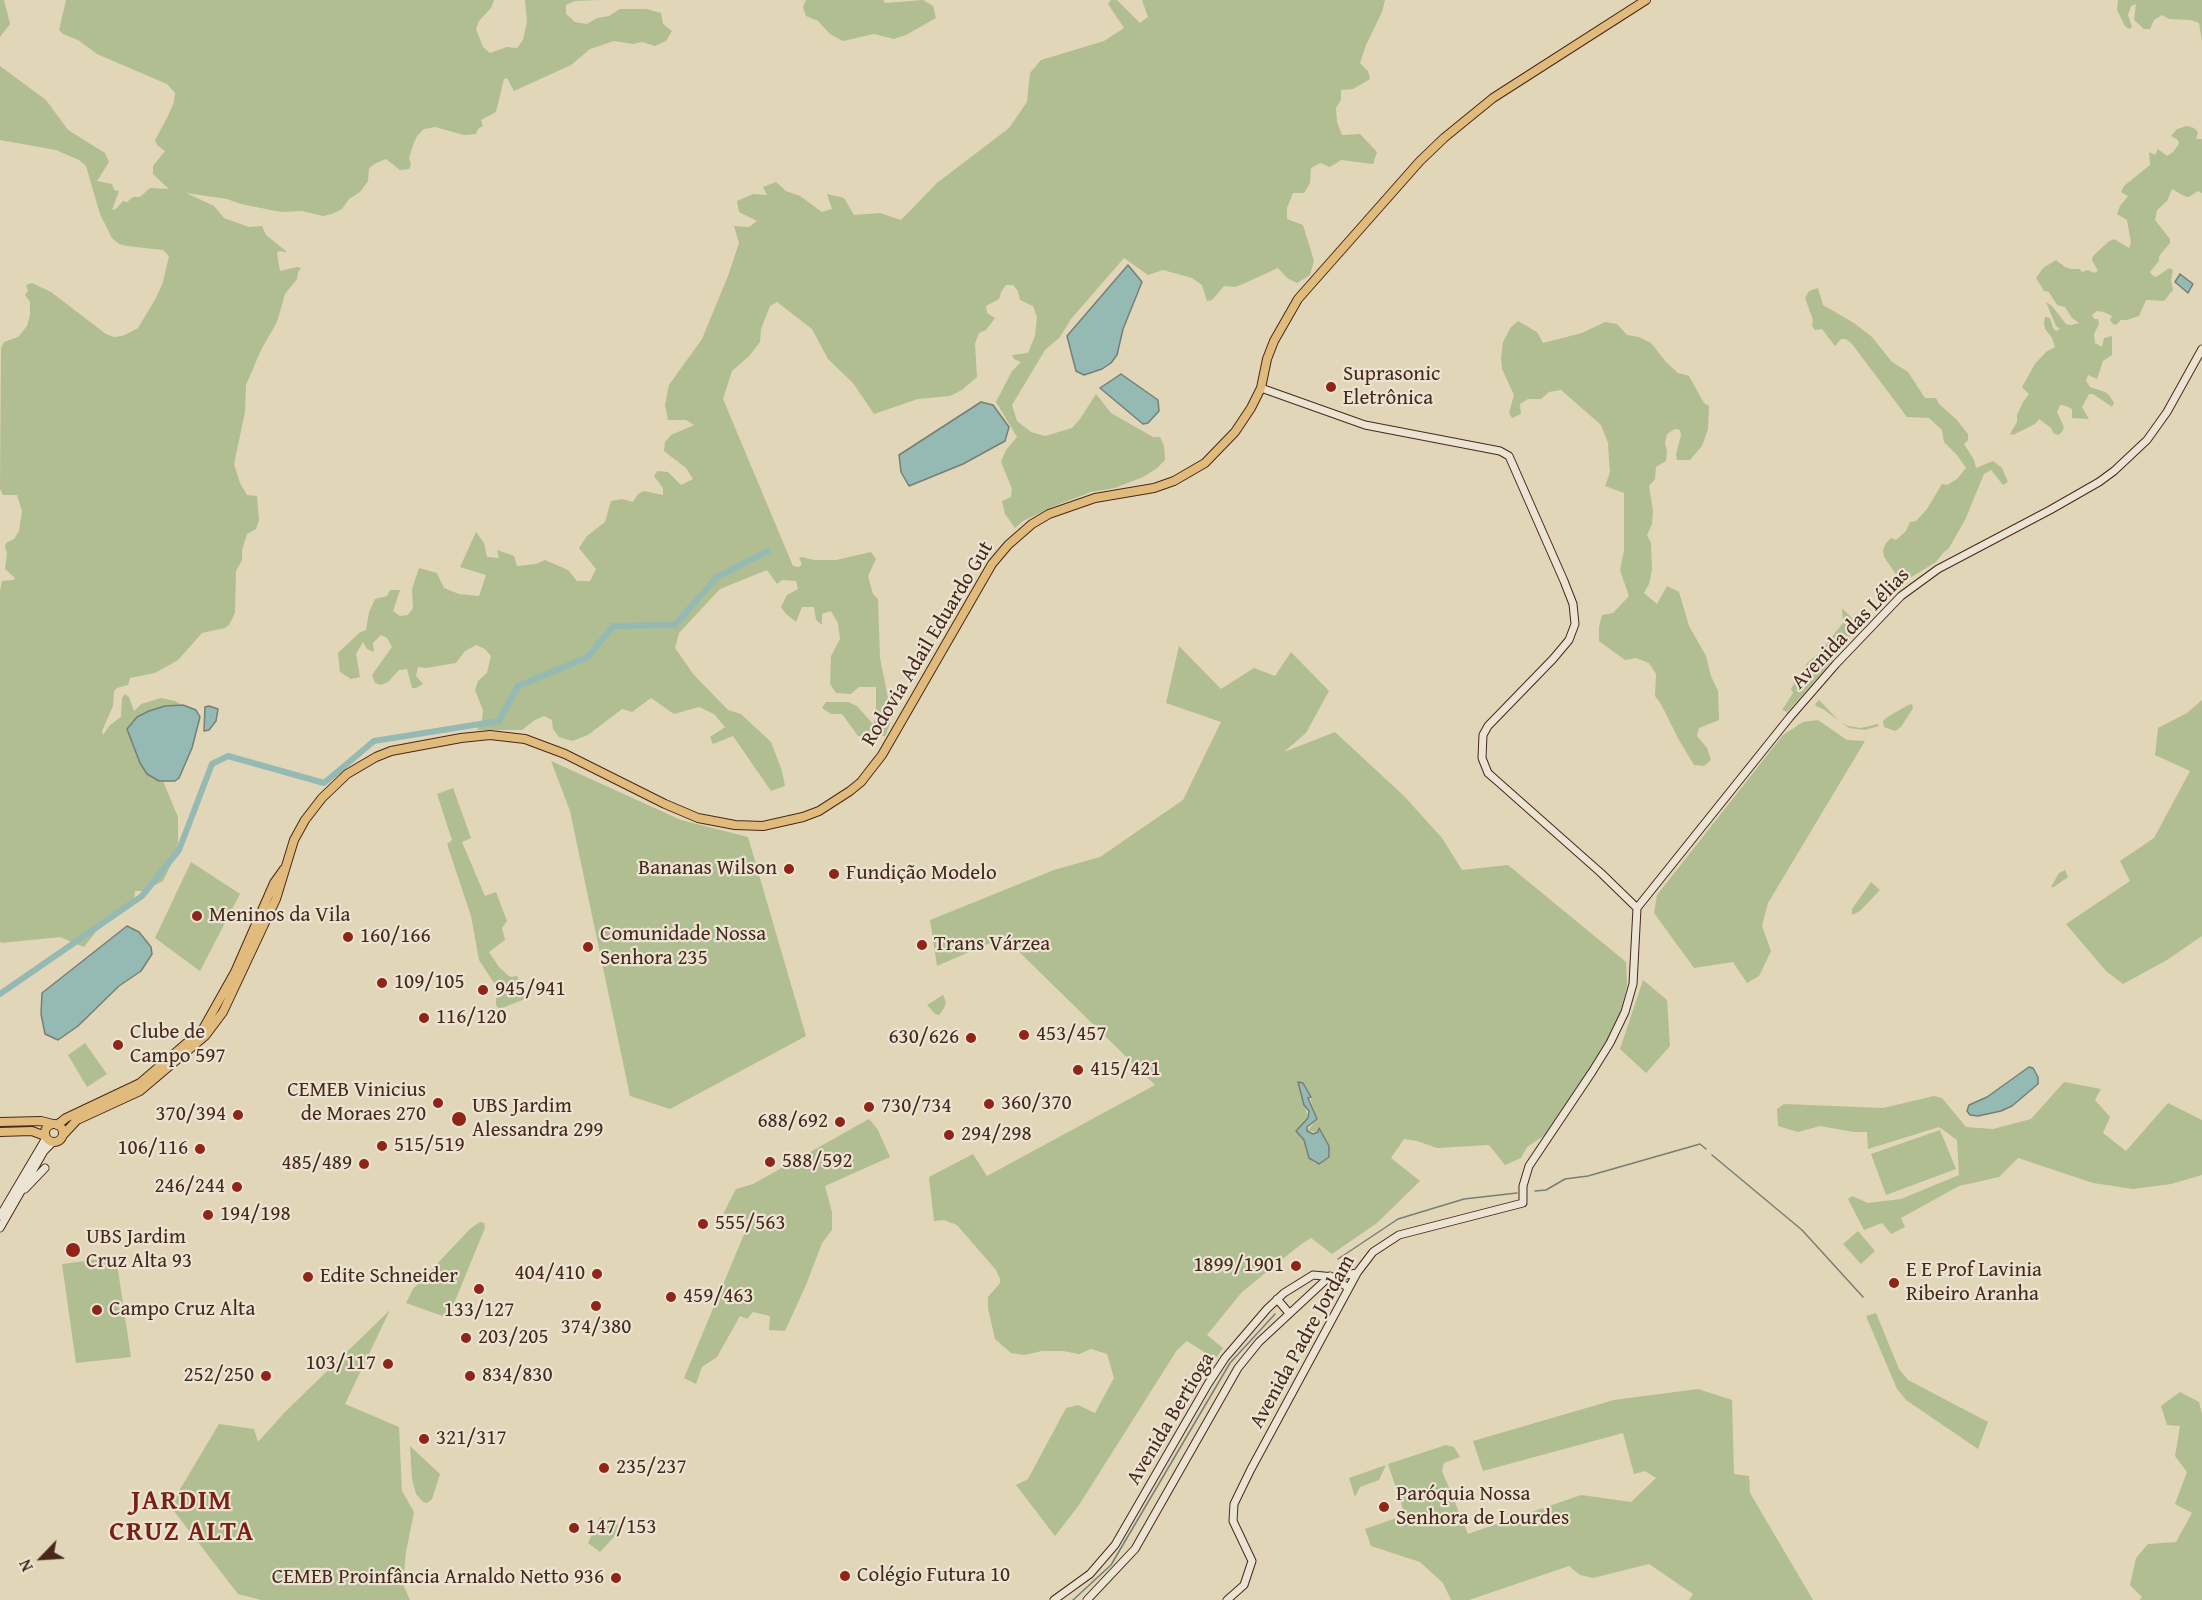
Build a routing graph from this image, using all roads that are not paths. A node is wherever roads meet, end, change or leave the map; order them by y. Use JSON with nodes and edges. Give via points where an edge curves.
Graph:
{"nodes":[{"id":1,"x":1647,"y":0,"type":"edge"},
{"id":2,"x":2202,"y":349,"type":"edge"},
{"id":3,"x":1261,"y":388,"type":"junction"},
{"id":4,"x":285,"y":867,"type":"junction"},
{"id":5,"x":1637,"y":908,"type":"junction"},
{"id":6,"x":0,"y":1122,"type":"edge"},
{"id":7,"x":56,"y":1125,"type":"junction"},
{"id":8,"x":0,"y":1132,"type":"edge"},
{"id":9,"x":63,"y":1135,"type":"junction"},
{"id":10,"x":48,"y":1139,"type":"junction"},
{"id":11,"x":45,"y":1168,"type":"dead end"},
{"id":12,"x":18,"y":1195,"type":"junction"},
{"id":13,"x":0,"y":1216,"type":"edge"},
{"id":14,"x":0,"y":1228,"type":"edge"},
{"id":15,"x":1357,"y":1273,"type":"junction"},
{"id":16,"x":1332,"y":1277,"type":"junction"},
{"id":17,"x":1348,"y":1288,"type":"junction"},
{"id":18,"x":1277,"y":1299,"type":"junction"},
{"id":19,"x":1289,"y":1312,"type":"junction"},
{"id":20,"x":1054,"y":1600,"type":"edge"},
{"id":21,"x":1087,"y":1600,"type":"edge"},
{"id":22,"x":1227,"y":1600,"type":"edge"}],
"edges":[{"from":1,"to":3,"type":"main road","name":"Rodovia Adail Eduardo Gut","via":[[1492,98],[1420,161],[1298,299],[1274,341]]},
{"from":2,"to":5,"type":"street","name":"Avenida das Lélias","via":[[2167,412],[2140,447],[2114,471],[1938,569],[1901,596],[1790,717]]},
{"from":3,"to":4,"type":"main road","name":"Rodovia Adail Eduardo Gut","via":[[1235,432],[1193,472],[1154,488],[1070,506],[1022,531],[992,564],[882,755],[861,782],[819,811],[763,826],[716,822],[665,804],[542,744],[499,736],[461,738],[391,751],[347,774],[305,820]]},
{"from":3,"to":5,"type":"street","via":[[1352,422],[1500,451],[1511,459],[1569,592],[1575,624],[1569,640],[1553,659],[1488,726],[1483,735],[1482,758],[1488,773]]},
{"from":4,"to":7,"type":"main road","name":"Rodovia Adail Eduardo Gut","via":[[203,1029],[140,1083]]},
{"from":4,"to":9,"type":"main road","name":"Rodovia Adail Eduardo Gut","via":[[283,883],[232,994],[205,1036],[140,1091],[77,1120]]},
{"from":5,"to":15,"type":"street","name":"Avenida Padre Jordam","via":[[1633,984],[1625,1012],[1592,1072],[1529,1166],[1523,1203],[1399,1235],[1373,1252]]},
{"from":6,"to":7,"type":"main road","via":[[41,1121]]},
{"from":7,"to":9,"type":"main road"},
{"from":7,"to":10,"type":"main road","via":[[48,1126]]},
{"from":8,"to":10,"type":"main road","via":[[32,1131]]},
{"from":9,"to":10,"type":"main road","via":[[60,1140]]},
{"from":10,"to":12,"type":"street"},
{"from":10,"to":13,"type":"street"},
{"from":11,"to":12,"type":"street"},
{"from":12,"to":14,"type":"street"},
{"from":15,"to":16,"type":"street"},
{"from":15,"to":17,"type":"street","name":"Avenida Padre Jordam"},
{"from":16,"to":17,"type":"street"},
{"from":16,"to":18,"type":"street","name":"Avenida Bertioga","via":[[1309,1276]]},
{"from":16,"to":19,"type":"street","name":"Avenida Bertioga"},
{"from":17,"to":22,"type":"street","name":"Avenida Padre Jordam","via":[[1234,1504],[1233,1521],[1252,1561],[1244,1585]]},
{"from":18,"to":19,"type":"street"},
{"from":18,"to":20,"type":"street","name":"Avenida Bertioga","via":[[1250,1327],[1214,1376],[1115,1545],[1090,1574]]},
{"from":19,"to":21,"type":"street","name":"Avenida Bertioga","via":[[1238,1368],[1134,1549]]}]}
